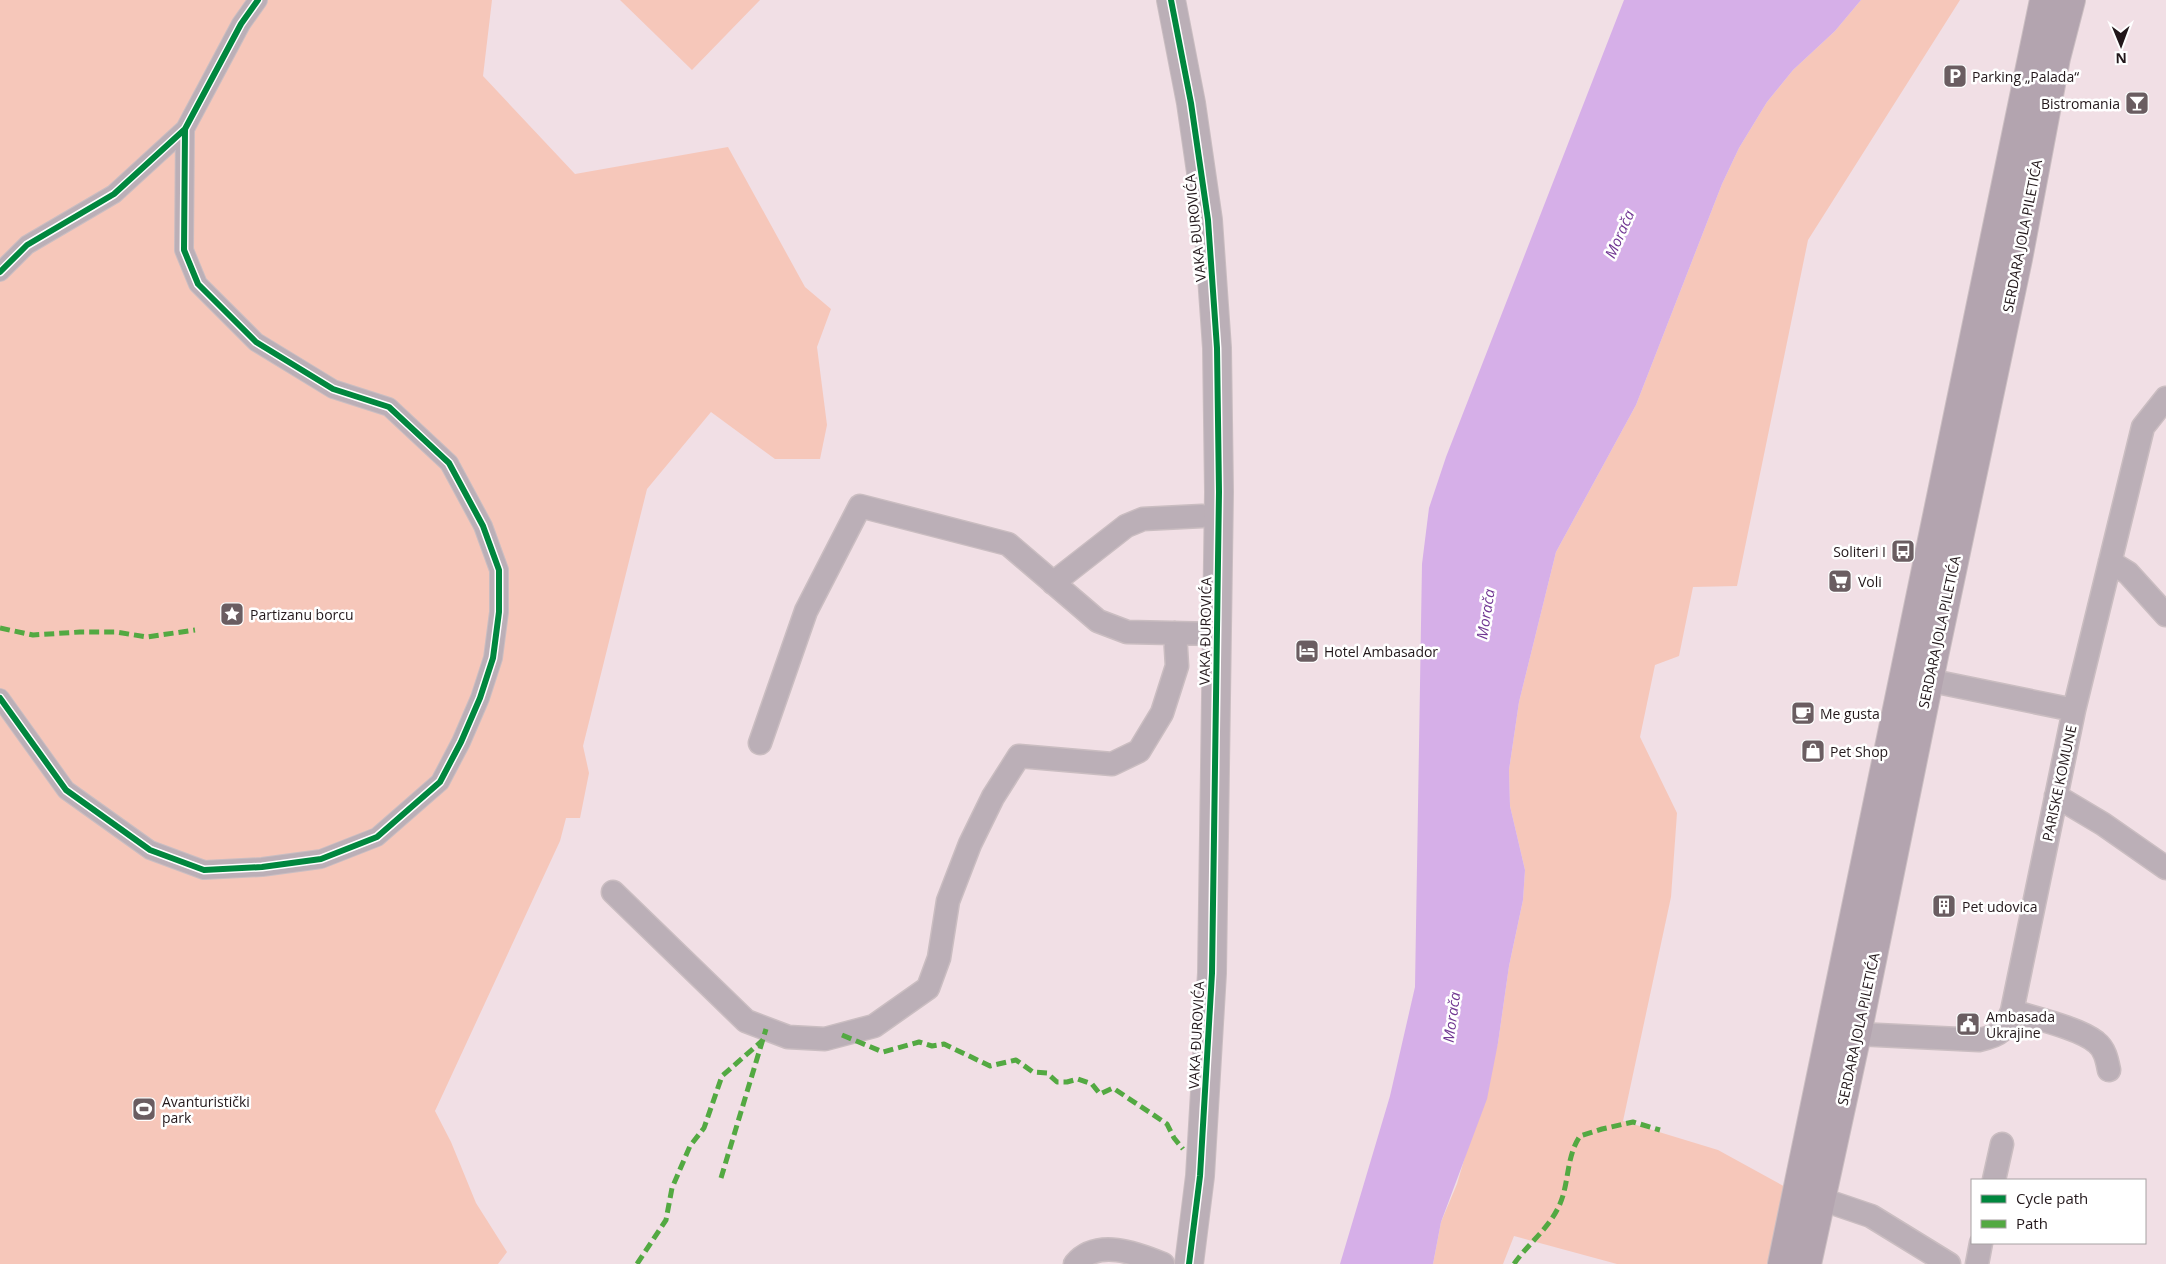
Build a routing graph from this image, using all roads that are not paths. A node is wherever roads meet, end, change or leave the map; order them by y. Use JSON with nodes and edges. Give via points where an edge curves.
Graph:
{"nodes":[{"id":1,"x":258,"y":0,"type":"edge"},
{"id":2,"x":1171,"y":0,"type":"edge"},
{"id":3,"x":2044,"y":0,"type":"edge"},
{"id":4,"x":2071,"y":0,"type":"edge"},
{"id":5,"x":185,"y":129,"type":"junction"},
{"id":6,"x":0,"y":272,"type":"edge"},
{"id":7,"x":2166,"y":398,"type":"edge"},
{"id":8,"x":1202,"y":516,"type":"dead end"},
{"id":9,"x":2110,"y":562,"type":"junction"},
{"id":10,"x":1053,"y":583,"type":"junction"},
{"id":11,"x":2166,"y":615,"type":"edge"},
{"id":12,"x":1175,"y":633,"type":"junction"},
{"id":13,"x":1217,"y":634,"type":"junction"},
{"id":14,"x":1916,"y":678,"type":"junction"},
{"id":15,"x":0,"y":698,"type":"edge"},
{"id":16,"x":2074,"y":710,"type":"junction"},
{"id":17,"x":760,"y":743,"type":"dead end"},
{"id":18,"x":2056,"y":796,"type":"junction"},
{"id":19,"x":2166,"y":868,"type":"edge"},
{"id":20,"x":613,"y":892,"type":"dead end"},
{"id":21,"x":2012,"y":1011,"type":"junction"},
{"id":22,"x":1858,"y":1034,"type":"junction"},
{"id":23,"x":2109,"y":1070,"type":"dead end"},
{"id":24,"x":2002,"y":1144,"type":"dead end"},
{"id":25,"x":1994,"y":1179,"type":"edge"},
{"id":26,"x":1808,"y":1196,"type":"junction"},
{"id":27,"x":1981,"y":1244,"type":"edge"},
{"id":28,"x":1075,"y":1264,"type":"edge"},
{"id":29,"x":1163,"y":1264,"type":"edge"},
{"id":30,"x":1189,"y":1264,"type":"edge"},
{"id":31,"x":1782,"y":1264,"type":"edge"},
{"id":32,"x":1807,"y":1264,"type":"edge"},
{"id":33,"x":1949,"y":1264,"type":"edge"},
{"id":34,"x":1977,"y":1264,"type":"edge"}],
"edges":[{"from":1,"to":5,"type":"street","via":[[241,24]]},
{"from":2,"to":13,"type":"street","name":"VAKA ĐUROVIĆA","via":[[1203,178],[1212,260],[1219,492]]},
{"from":3,"to":14,"type":"main road","name":"SERDARA JOLA PILETIĆA"},
{"from":4,"to":14,"type":"main road","name":"SERDARA JOLA PILETIĆA","via":[[2056,58],[2018,259]]},
{"from":5,"to":6,"type":"street","via":[[114,194],[27,245]]},
{"from":5,"to":15,"type":"street","via":[[184,250],[198,284],[256,342],[334,389],[389,407],[450,463],[483,526],[499,570],[499,612],[493,658],[480,698],[440,782],[377,837],[321,859],[204,870],[150,850],[66,790]]},
{"from":7,"to":9,"type":"street","name":"PARISKE KOMUNE","via":[[2143,427]]},
{"from":8,"to":10,"type":"street","via":[[1143,519],[1126,526]]},
{"from":9,"to":11,"type":"street","via":[[2128,573]]},
{"from":9,"to":16,"type":"street","name":"PARISKE KOMUNE"},
{"from":10,"to":12,"type":"street","via":[[1098,621],[1127,632]]},
{"from":10,"to":17,"type":"street","via":[[1008,544],[860,506],[806,611]]},
{"from":12,"to":13,"type":"street"},
{"from":12,"to":20,"type":"street","via":[[1177,666],[1162,713],[1139,751],[1112,764],[1019,756],[985,813],[948,900],[939,958],[928,988],[874,1026],[825,1039],[788,1037],[746,1021]]},
{"from":13,"to":30,"type":"street","name":"VAKA ĐUROVIĆA","via":[[1212,973],[1200,1176]]},
{"from":14,"to":16,"type":"street"},
{"from":14,"to":22,"type":"main road","name":"SERDARA JOLA PILETIĆA","via":[[1875,948]]},
{"from":14,"to":26,"type":"main road","name":"SERDARA JOLA PILETIĆA"},
{"from":16,"to":18,"type":"street","name":"PARISKE KOMUNE"},
{"from":18,"to":19,"type":"street"},
{"from":18,"to":21,"type":"street","name":"PARISKE KOMUNE"},
{"from":21,"to":22,"type":"street","name":"PARISKE KOMUNE","via":[[2004,1031],[1995,1037],[1979,1040]]},
{"from":21,"to":23,"type":"street","via":[[2097,1042],[2106,1055]]},
{"from":22,"to":26,"type":"main road","name":"SERDARA JOLA PILETIĆA"},
{"from":24,"to":25,"type":"street"},
{"from":26,"to":31,"type":"main road","name":"SERDARA JOLA PILETIĆA"},
{"from":26,"to":32,"type":"main road","name":"SERDARA JOLA PILETIĆA"},
{"from":26,"to":33,"type":"street","via":[[1871,1216]]},
{"from":27,"to":34,"type":"street"},
{"from":28,"to":29,"type":"street","via":[[1090,1252],[1107,1249]]}]}
